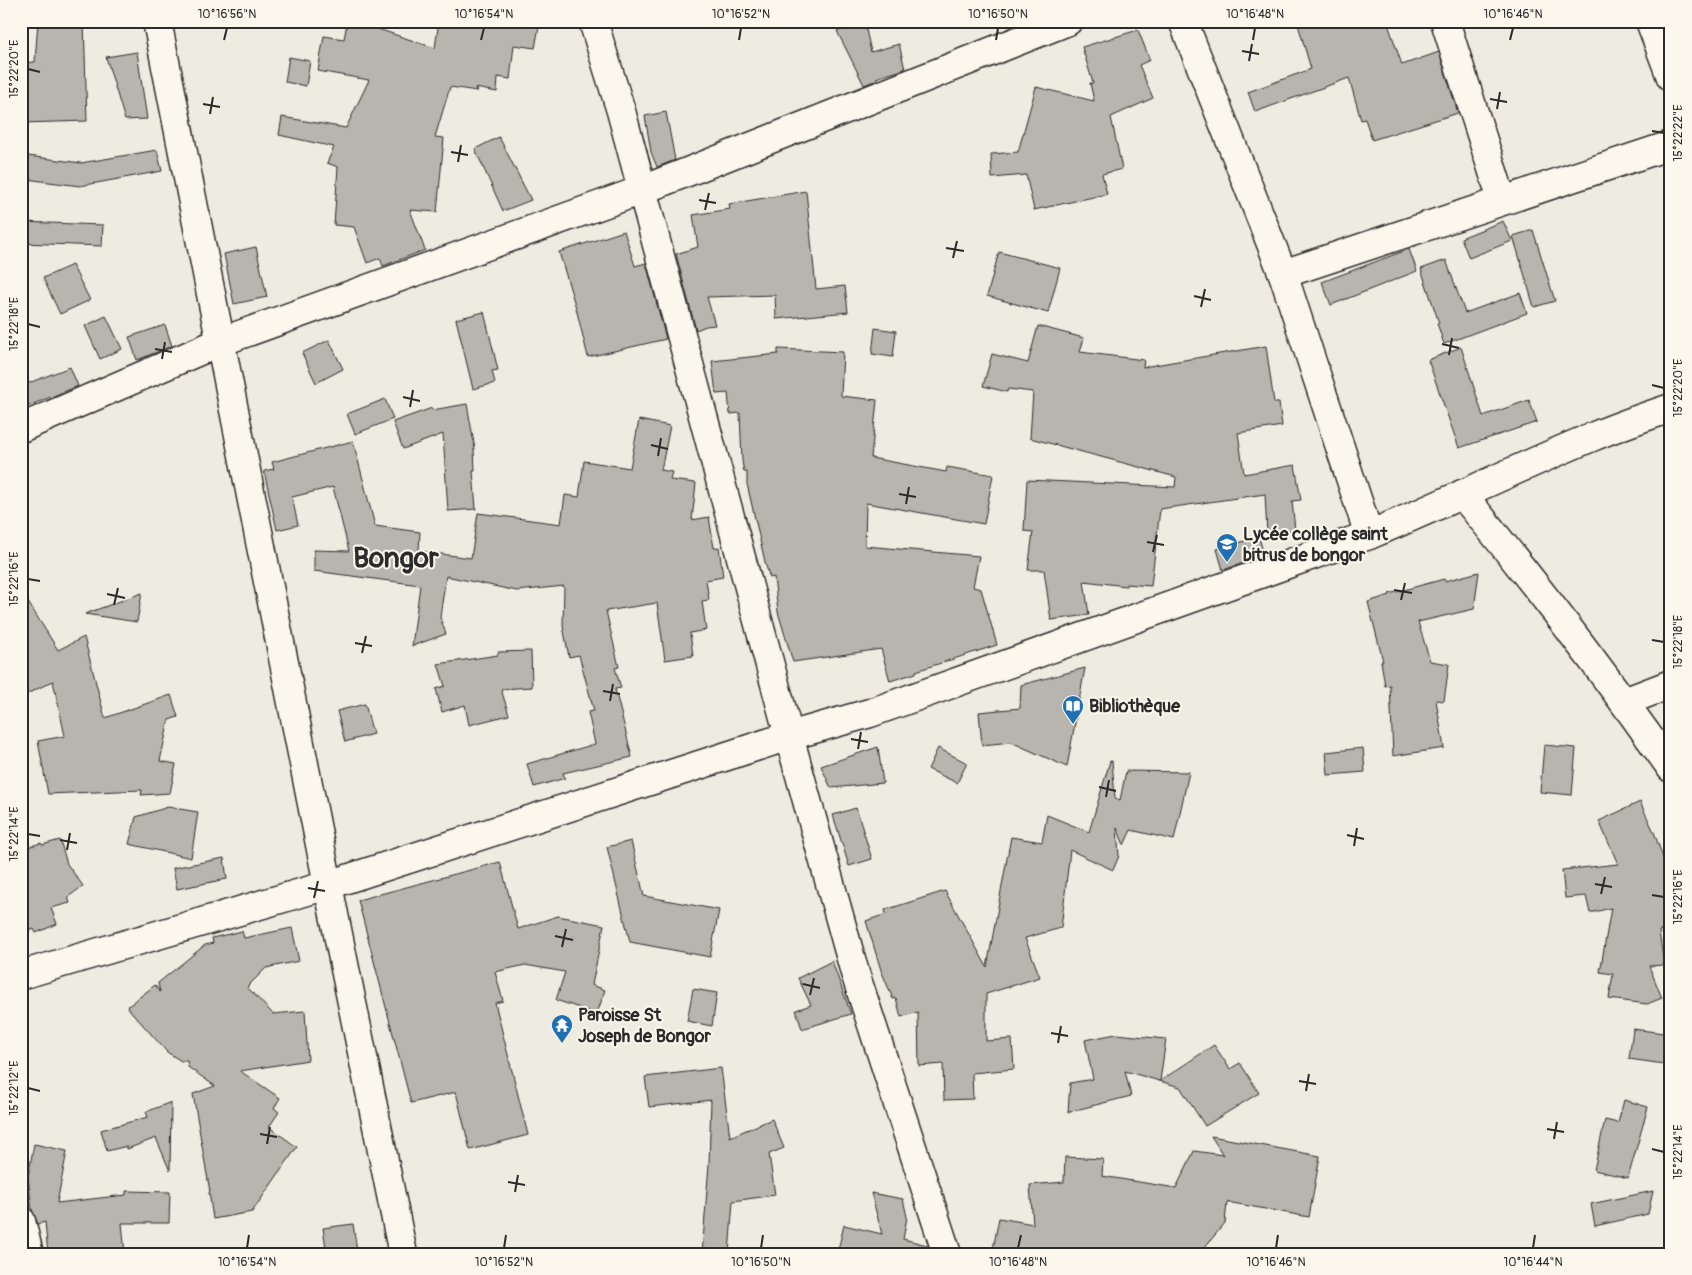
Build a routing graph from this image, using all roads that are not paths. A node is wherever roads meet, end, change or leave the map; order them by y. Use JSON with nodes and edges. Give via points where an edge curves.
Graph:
{"nodes":[{"id":1,"x":156,"y":21,"type":"edge"},
{"id":2,"x":593,"y":21,"type":"edge"},
{"id":3,"x":1068,"y":21,"type":"edge"},
{"id":4,"x":1183,"y":21,"type":"edge"},
{"id":5,"x":1445,"y":21,"type":"edge"},
{"id":6,"x":1650,"y":21,"type":"edge"},
{"id":7,"x":1671,"y":77,"type":"edge"},
{"id":8,"x":1671,"y":145,"type":"edge"},
{"id":9,"x":642,"y":190,"type":"junction"},
{"id":10,"x":1502,"y":200,"type":"junction"},
{"id":11,"x":1282,"y":274,"type":"junction"},
{"id":12,"x":220,"y":342,"type":"junction"},
{"id":13,"x":1671,"y":408,"type":"edge"},
{"id":14,"x":21,"y":428,"type":"edge"},
{"id":15,"x":1462,"y":494,"type":"junction"},
{"id":16,"x":1369,"y":535,"type":"junction"},
{"id":17,"x":1671,"y":684,"type":"edge"},
{"id":18,"x":1624,"y":702,"type":"junction"},
{"id":19,"x":790,"y":736,"type":"junction"},
{"id":20,"x":1671,"y":768,"type":"edge"},
{"id":21,"x":328,"y":885,"type":"junction"},
{"id":22,"x":21,"y":974,"type":"edge"},
{"id":23,"x":21,"y":1221,"type":"edge"},
{"id":24,"x":28,"y":1254,"type":"edge"},
{"id":25,"x":403,"y":1254,"type":"edge"},
{"id":26,"x":947,"y":1254,"type":"edge"}],
"edges":[{"from":1,"to":12,"type":"street"},
{"from":2,"to":9,"type":"street"},
{"from":3,"to":9,"type":"street"},
{"from":4,"to":11,"type":"street"},
{"from":5,"to":10,"type":"street"},
{"from":6,"to":7,"type":"street"},
{"from":8,"to":10,"type":"street"},
{"from":9,"to":12,"type":"street"},
{"from":9,"to":19,"type":"street"},
{"from":10,"to":11,"type":"street"},
{"from":11,"to":16,"type":"street"},
{"from":12,"to":14,"type":"street"},
{"from":12,"to":21,"type":"street"},
{"from":13,"to":15,"type":"street","via":[[1593,436]]},
{"from":15,"to":16,"type":"street"},
{"from":15,"to":18,"type":"street"},
{"from":16,"to":19,"type":"street","via":[[870,713]]},
{"from":17,"to":18,"type":"street"},
{"from":18,"to":20,"type":"street"},
{"from":19,"to":21,"type":"street"},
{"from":19,"to":26,"type":"street","via":[[855,973]]},
{"from":21,"to":22,"type":"street"},
{"from":21,"to":25,"type":"street"},
{"from":23,"to":24,"type":"street"}]}
